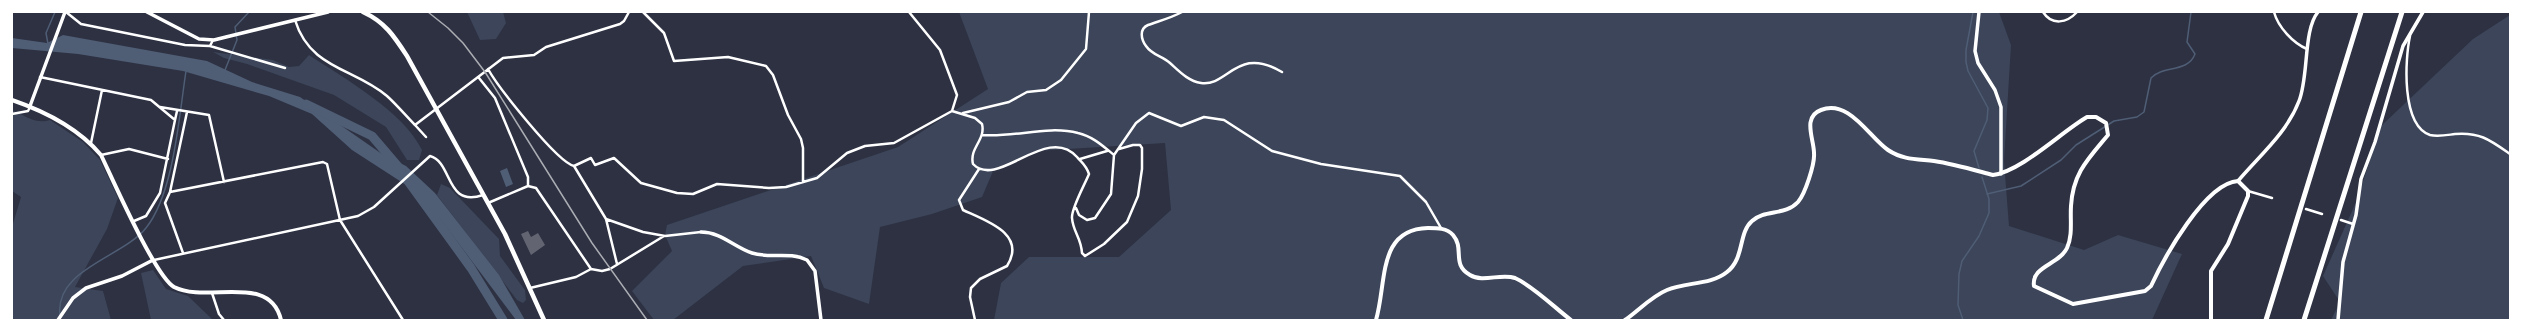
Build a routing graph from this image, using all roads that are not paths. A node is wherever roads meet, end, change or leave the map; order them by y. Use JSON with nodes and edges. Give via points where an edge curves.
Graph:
{"nodes":[{"id":1,"x":66,"y":12,"type":"edge"},
{"id":2,"x":146,"y":12,"type":"edge"},
{"id":3,"x":328,"y":12,"type":"edge"},
{"id":4,"x":363,"y":12,"type":"edge"},
{"id":5,"x":629,"y":12,"type":"edge"},
{"id":6,"x":643,"y":12,"type":"edge"},
{"id":7,"x":909,"y":12,"type":"edge"},
{"id":8,"x":1089,"y":12,"type":"edge"},
{"id":9,"x":1182,"y":12,"type":"edge"},
{"id":10,"x":1980,"y":12,"type":"edge"},
{"id":11,"x":2043,"y":12,"type":"edge"},
{"id":12,"x":2077,"y":12,"type":"edge"},
{"id":13,"x":2274,"y":12,"type":"edge"},
{"id":14,"x":2318,"y":12,"type":"edge"},
{"id":15,"x":2361,"y":12,"type":"edge"},
{"id":16,"x":2402,"y":12,"type":"edge"},
{"id":17,"x":2423,"y":12,"type":"edge"},
{"id":18,"x":295,"y":20,"type":"junction"},
{"id":19,"x":2411,"y":33,"type":"junction"},
{"id":20,"x":214,"y":40,"type":"junction"},
{"id":21,"x":210,"y":46,"type":"junction"},
{"id":22,"x":2307,"y":49,"type":"junction"},
{"id":23,"x":285,"y":68,"type":"dead end"},
{"id":24,"x":488,"y":69,"type":"junction"},
{"id":25,"x":1282,"y":72,"type":"dead end"},
{"id":26,"x":40,"y":77,"type":"junction"},
{"id":27,"x":479,"y":78,"type":"junction"},
{"id":28,"x":102,"y":90,"type":"junction"},
{"id":29,"x":12,"y":100,"type":"edge"},
{"id":30,"x":30,"y":106,"type":"junction"},
{"id":31,"x":159,"y":107,"type":"junction"},
{"id":32,"x":436,"y":110,"type":"junction"},
{"id":33,"x":952,"y":110,"type":"junction"},
{"id":34,"x":177,"y":111,"type":"junction"},
{"id":35,"x":186,"y":112,"type":"junction"},
{"id":36,"x":963,"y":113,"type":"junction"},
{"id":37,"x":12,"y":114,"type":"edge"},
{"id":38,"x":175,"y":120,"type":"junction"},
{"id":39,"x":415,"y":125,"type":"junction"},
{"id":40,"x":982,"y":135,"type":"junction"},
{"id":41,"x":426,"y":137,"type":"dead end"},
{"id":42,"x":91,"y":143,"type":"junction"},
{"id":43,"x":1118,"y":149,"type":"junction"},
{"id":44,"x":1108,"y":150,"type":"junction"},
{"id":45,"x":2510,"y":154,"type":"edge"},
{"id":46,"x":101,"y":155,"type":"junction"},
{"id":47,"x":1114,"y":156,"type":"junction"},
{"id":48,"x":168,"y":159,"type":"junction"},
{"id":49,"x":1079,"y":159,"type":"junction"},
{"id":50,"x":574,"y":166,"type":"junction"},
{"id":51,"x":979,"y":169,"type":"junction"},
{"id":52,"x":2001,"y":174,"type":"junction"},
{"id":53,"x":2238,"y":181,"type":"junction"},
{"id":54,"x":224,"y":182,"type":"junction"},
{"id":55,"x":803,"y":182,"type":"junction"},
{"id":56,"x":528,"y":186,"type":"junction"},
{"id":57,"x":2248,"y":191,"type":"junction"},
{"id":58,"x":170,"y":192,"type":"junction"},
{"id":59,"x":483,"y":195,"type":"junction"},
{"id":60,"x":2272,"y":198,"type":"dead end"},
{"id":61,"x":487,"y":203,"type":"junction"},
{"id":62,"x":1076,"y":208,"type":"junction"},
{"id":63,"x":2306,"y":209,"type":"dead end"},
{"id":64,"x":2322,"y":214,"type":"dead end"},
{"id":65,"x":606,"y":219,"type":"junction"},
{"id":66,"x":340,"y":220,"type":"junction"},
{"id":67,"x":2341,"y":220,"type":"dead end"},
{"id":68,"x":134,"y":221,"type":"junction"},
{"id":69,"x":2353,"y":224,"type":"junction"},
{"id":70,"x":1441,"y":228,"type":"junction"},
{"id":71,"x":701,"y":232,"type":"joint"},
{"id":72,"x":665,"y":236,"type":"junction"},
{"id":73,"x":183,"y":253,"type":"junction"},
{"id":74,"x":153,"y":260,"type":"junction"},
{"id":75,"x":618,"y":264,"type":"junction"},
{"id":76,"x":592,"y":269,"type":"junction"},
{"id":77,"x":530,"y":288,"type":"junction"},
{"id":78,"x":212,"y":293,"type":"junction"},
{"id":79,"x":58,"y":320,"type":"edge"},
{"id":80,"x":224,"y":320,"type":"edge"},
{"id":81,"x":281,"y":320,"type":"edge"},
{"id":82,"x":403,"y":320,"type":"edge"},
{"id":83,"x":544,"y":320,"type":"edge"},
{"id":84,"x":821,"y":320,"type":"edge"},
{"id":85,"x":975,"y":320,"type":"edge"},
{"id":86,"x":1376,"y":320,"type":"edge"},
{"id":87,"x":1571,"y":320,"type":"edge"},
{"id":88,"x":1625,"y":320,"type":"edge"},
{"id":89,"x":2212,"y":320,"type":"edge"},
{"id":90,"x":2266,"y":320,"type":"edge"},
{"id":91,"x":2304,"y":320,"type":"edge"},
{"id":92,"x":2338,"y":320,"type":"edge"}],
"edges":[{"from":1,"to":21,"type":"street","via":[[81,24],[185,45]]},
{"from":1,"to":26,"type":"street"},
{"from":2,"to":20,"type":"street","via":[[199,39]]},
{"from":3,"to":18,"type":"street"},
{"from":4,"to":32,"type":"highway","via":[[377,18],[391,30]]},
{"from":5,"to":24,"type":"street","via":[[620,24],[546,47],[534,55],[504,58]]},
{"from":6,"to":55,"type":"street","via":[[664,34],[674,61],[728,57],[766,66],[773,75],[788,115],[801,139]]},
{"from":7,"to":33,"type":"street","via":[[940,50],[957,95]]},
{"from":8,"to":36,"type":"street","via":[[1086,49],[1061,80],[1046,90],[1027,92],[1010,102]]},
{"from":9,"to":25,"type":"street","via":[[1146,26],[1141,33],[1148,50],[1169,62],[1185,76],[1200,83],[1210,82],[1232,68],[1255,62]]},
{"from":10,"to":52,"type":"street","via":[[1975,51],[1978,63],[2001,107]]},
{"from":11,"to":12,"type":"street","via":[[2056,22],[2064,22]]},
{"from":13,"to":22,"type":"street","via":[[2276,20],[2298,45]]},
{"from":14,"to":22,"type":"street","via":[[2310,28]]},
{"from":15,"to":90,"type":"highway"},
{"from":16,"to":91,"type":"highway"},
{"from":17,"to":19,"type":"street"},
{"from":18,"to":20,"type":"street"},
{"from":18,"to":39,"type":"street","via":[[300,34],[309,47],[341,71],[387,96]]},
{"from":19,"to":45,"type":"street","via":[[2406,71],[2407,91],[2412,111],[2423,130],[2432,136],[2476,134]]},
{"from":19,"to":69,"type":"street","via":[[2399,55],[2375,142],[2361,179]]},
{"from":20,"to":21,"type":"street"},
{"from":21,"to":23,"type":"street"},
{"from":22,"to":53,"type":"street","via":[[2304,87],[2292,117]]},
{"from":24,"to":27,"type":"street"},
{"from":24,"to":50,"type":"street","via":[[554,152],[564,163]]},
{"from":26,"to":28,"type":"street","via":[[60,79]]},
{"from":26,"to":30,"type":"street"},
{"from":27,"to":32,"type":"street"},
{"from":27,"to":56,"type":"street","via":[[497,104],[528,177]]},
{"from":28,"to":31,"type":"street","via":[[151,100]]},
{"from":28,"to":42,"type":"street"},
{"from":29,"to":30,"type":"main road"},
{"from":30,"to":37,"type":"street","via":[[28,111]]},
{"from":30,"to":42,"type":"main road"},
{"from":31,"to":34,"type":"street"},
{"from":31,"to":38,"type":"street"},
{"from":32,"to":39,"type":"street"},
{"from":32,"to":59,"type":"highway"},
{"from":33,"to":36,"type":"street"},
{"from":33,"to":55,"type":"street","via":[[894,143],[865,146],[847,153],[817,178]]},
{"from":34,"to":35,"type":"street"},
{"from":34,"to":38,"type":"street"},
{"from":35,"to":54,"type":"street","via":[[209,116]]},
{"from":35,"to":58,"type":"street"},
{"from":36,"to":40,"type":"street","via":[[982,124]]},
{"from":38,"to":48,"type":"street"},
{"from":39,"to":41,"type":"street"},
{"from":40,"to":44,"type":"street","via":[[1066,131],[1095,140]]},
{"from":40,"to":51,"type":"street","via":[[972,153],[973,164]]},
{"from":42,"to":46,"type":"main road"},
{"from":43,"to":47,"type":"street"},
{"from":43,"to":62,"type":"street","via":[[1140,145],[1143,153],[1138,196],[1127,222],[1104,244],[1085,256],[1073,223],[1072,215]]},
{"from":43,"to":70,"type":"street","via":[[1136,123],[1146,114],[1156,114],[1181,126],[1204,117],[1224,120],[1272,151],[1321,164],[1400,176],[1426,202]]},
{"from":44,"to":47,"type":"street"},
{"from":44,"to":49,"type":"street"},
{"from":46,"to":48,"type":"street","via":[[129,149]]},
{"from":46,"to":68,"type":"main road"},
{"from":47,"to":62,"type":"street","via":[[1111,194],[1099,213],[1095,218],[1087,220],[1079,216]]},
{"from":48,"to":68,"type":"street","via":[[160,193],[146,216]]},
{"from":49,"to":51,"type":"street","via":[[1066,149],[1048,148],[1000,168]]},
{"from":49,"to":62,"type":"street","via":[[1086,164],[1089,174]]},
{"from":50,"to":55,"type":"street","via":[[592,158],[595,165],[614,158],[641,183],[677,193],[693,194],[717,184],[769,188]]},
{"from":50,"to":65,"type":"street"},
{"from":51,"to":85,"type":"street","via":[[959,204],[963,210],[1007,234],[1014,249],[1007,266],[980,279],[970,288]]},
{"from":52,"to":53,"type":"main road","via":[[2087,117],[2096,117],[2106,122],[2108,135],[2082,165],[2076,181],[2071,204],[2070,239],[2066,250],[2033,278],[2034,286],[2073,304],[2146,291],[2189,217],[2220,188]]},
{"from":52,"to":88,"type":"main road","via":[[1993,175],[1933,161],[1900,157],[1887,149],[1859,121],[1843,111],[1833,108],[1821,110],[1813,115],[1810,125],[1814,153],[1812,169],[1799,201],[1790,209],[1763,214],[1751,222],[1745,232],[1740,255],[1728,272],[1711,280],[1665,290]]},
{"from":53,"to":57,"type":"main road"},
{"from":54,"to":58,"type":"street"},
{"from":54,"to":66,"type":"street","via":[[323,162],[327,164]]},
{"from":56,"to":61,"type":"street"},
{"from":56,"to":76,"type":"street","via":[[536,188]]},
{"from":57,"to":60,"type":"street"},
{"from":57,"to":89,"type":"main road","via":[[2228,244],[2211,271]]},
{"from":58,"to":73,"type":"street","via":[[165,203]]},
{"from":59,"to":61,"type":"highway"},
{"from":59,"to":66,"type":"street","via":[[461,195],[435,157],[430,156],[364,214]]},
{"from":61,"to":77,"type":"highway","via":[[505,234]]},
{"from":63,"to":64,"type":"street"},
{"from":65,"to":72,"type":"street","via":[[643,232]]},
{"from":65,"to":75,"type":"street"},
{"from":66,"to":73,"type":"street"},
{"from":66,"to":82,"type":"street"},
{"from":67,"to":69,"type":"street"},
{"from":68,"to":74,"type":"main road"},
{"from":69,"to":92,"type":"street","via":[[2343,262]]},
{"from":70,"to":86,"type":"main road","via":[[1405,232],[1395,240],[1388,256],[1382,302]]},
{"from":70,"to":87,"type":"main road","via":[[1452,234],[1456,240],[1458,262],[1463,271],[1472,277],[1514,278]]},
{"from":71,"to":72,"type":"street"},
{"from":71,"to":84,"type":"street","via":[[714,233],[752,253],[786,255],[807,260],[815,271]]},
{"from":72,"to":75,"type":"street"},
{"from":73,"to":74,"type":"street"},
{"from":74,"to":78,"type":"main road","via":[[172,285],[190,292]]},
{"from":74,"to":79,"type":"street","via":[[122,276],[86,288],[73,298]]},
{"from":75,"to":76,"type":"street","via":[[602,271]]},
{"from":76,"to":77,"type":"street","via":[[576,277]]},
{"from":77,"to":83,"type":"highway"},
{"from":78,"to":80,"type":"street","via":[[219,314]]},
{"from":78,"to":81,"type":"main road","via":[[243,291],[261,296],[272,301]]}]}
